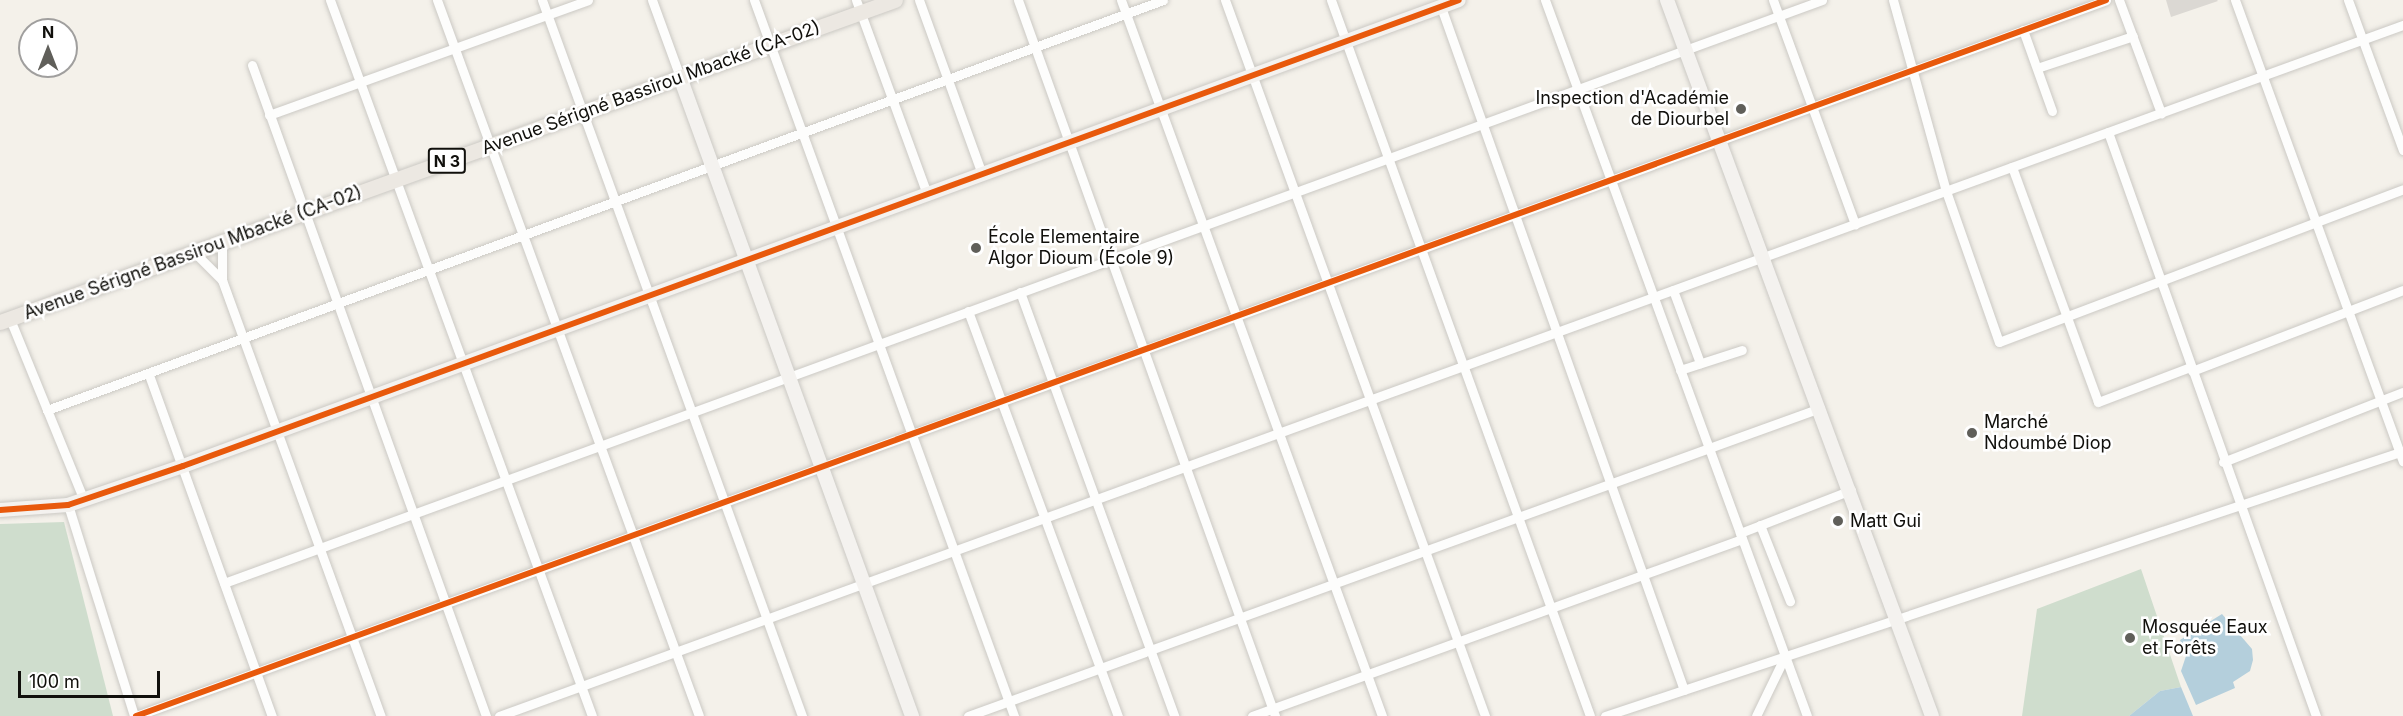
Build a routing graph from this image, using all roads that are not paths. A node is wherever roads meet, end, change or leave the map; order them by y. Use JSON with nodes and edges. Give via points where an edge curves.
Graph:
{"nodes":[{"id":1,"x":330,"y":0,"type":"edge"},
{"id":2,"x":437,"y":0,"type":"edge"},
{"id":3,"x":542,"y":0,"type":"edge"},
{"id":4,"x":588,"y":0,"type":"edge"},
{"id":5,"x":652,"y":0,"type":"edge"},
{"id":6,"x":754,"y":0,"type":"edge"},
{"id":7,"x":895,"y":0,"type":"edge"},
{"id":8,"x":919,"y":0,"type":"edge"},
{"id":9,"x":1018,"y":0,"type":"edge"},
{"id":10,"x":1121,"y":0,"type":"edge"},
{"id":11,"x":1163,"y":0,"type":"edge"},
{"id":12,"x":1225,"y":0,"type":"edge"},
{"id":13,"x":1331,"y":0,"type":"edge"},
{"id":14,"x":1459,"y":0,"type":"edge"},
{"id":15,"x":1545,"y":0,"type":"edge"},
{"id":16,"x":1667,"y":0,"type":"edge"},
{"id":17,"x":1773,"y":0,"type":"edge"},
{"id":18,"x":1822,"y":0,"type":"edge"},
{"id":19,"x":1893,"y":0,"type":"edge"},
{"id":20,"x":2106,"y":0,"type":"edge"},
{"id":21,"x":2119,"y":0,"type":"edge"},
{"id":22,"x":2235,"y":0,"type":"edge"},
{"id":23,"x":2348,"y":0,"type":"edge"},
{"id":24,"x":859,"y":6,"type":"edge"},
{"id":25,"x":1441,"y":6,"type":"junction"},
{"id":26,"x":1126,"y":14,"type":"junction"},
{"id":27,"x":547,"y":15,"type":"junction"},
{"id":28,"x":1779,"y":16,"type":"junction"},
{"id":29,"x":2403,"y":26,"type":"edge"},
{"id":30,"x":2023,"y":30,"type":"junction"},
{"id":31,"x":2133,"y":36,"type":"junction"},
{"id":32,"x":2363,"y":40,"type":"junction"},
{"id":33,"x":1346,"y":41,"type":"junction"},
{"id":34,"x":770,"y":45,"type":"junction"},
{"id":35,"x":1035,"y":47,"type":"junction"},
{"id":36,"x":454,"y":48,"type":"junction"},
{"id":37,"x":1685,"y":50,"type":"junction"},
{"id":38,"x":252,"y":65,"type":"dead end"},
{"id":39,"x":2037,"y":68,"type":"junction"},
{"id":40,"x":1910,"y":71,"type":"junction"},
{"id":41,"x":1252,"y":75,"type":"junction"},
{"id":42,"x":2263,"y":76,"type":"junction"},
{"id":43,"x":680,"y":77,"type":"junction"},
{"id":44,"x":947,"y":80,"type":"junction"},
{"id":45,"x":360,"y":82,"type":"junction"},
{"id":46,"x":1578,"y":89,"type":"junction"},
{"id":47,"x":893,"y":100,"type":"junction"},
{"id":48,"x":1812,"y":106,"type":"junction"},
{"id":49,"x":1161,"y":109,"type":"junction"},
{"id":50,"x":2052,"y":111,"type":"dead end"},
{"id":51,"x":583,"y":112,"type":"junction"},
{"id":52,"x":2161,"y":113,"type":"junction"},
{"id":53,"x":269,"y":115,"type":"junction"},
{"id":54,"x":1484,"y":123,"type":"junction"},
{"id":55,"x":2108,"y":132,"type":"junction"},
{"id":56,"x":802,"y":133,"type":"junction"},
{"id":57,"x":1719,"y":140,"type":"junction"},
{"id":58,"x":1069,"y":142,"type":"junction"},
{"id":59,"x":490,"y":146,"type":"junction"},
{"id":60,"x":2403,"y":150,"type":"edge"},
{"id":61,"x":1388,"y":158,"type":"junction"},
{"id":62,"x":713,"y":166,"type":"junction"},
{"id":63,"x":2012,"y":167,"type":"junction"},
{"id":64,"x":982,"y":174,"type":"junction"},
{"id":65,"x":396,"y":180,"type":"junction"},
{"id":66,"x":1611,"y":180,"type":"junction"},
{"id":67,"x":2403,"y":189,"type":"edge"},
{"id":68,"x":1946,"y":191,"type":"junction"},
{"id":69,"x":1295,"y":192,"type":"junction"},
{"id":70,"x":927,"y":194,"type":"junction"},
{"id":71,"x":615,"y":202,"type":"junction"},
{"id":72,"x":304,"y":213,"type":"junction"},
{"id":73,"x":1515,"y":215,"type":"junction"},
{"id":74,"x":2316,"y":222,"type":"junction"},
{"id":75,"x":1855,"y":224,"type":"junction"},
{"id":76,"x":1203,"y":226,"type":"junction"},
{"id":77,"x":837,"y":227,"type":"junction"},
{"id":78,"x":523,"y":237,"type":"junction"},
{"id":79,"x":222,"y":243,"type":"junction"},
{"id":80,"x":1421,"y":249,"type":"junction"},
{"id":81,"x":195,"y":253,"type":"junction"},
{"id":82,"x":1763,"y":257,"type":"junction"},
{"id":83,"x":1111,"y":259,"type":"junction"},
{"id":84,"x":747,"y":260,"type":"junction"},
{"id":85,"x":429,"y":271,"type":"junction"},
{"id":86,"x":222,"y":280,"type":"junction"},
{"id":87,"x":2160,"y":281,"type":"junction"},
{"id":88,"x":1327,"y":283,"type":"junction"},
{"id":89,"x":1673,"y":290,"type":"junction"},
{"id":90,"x":2403,"y":290,"type":"edge"},
{"id":91,"x":1020,"y":292,"type":"junction"},
{"id":92,"x":649,"y":296,"type":"junction"},
{"id":93,"x":1654,"y":297,"type":"junction"},
{"id":94,"x":338,"y":305,"type":"junction"},
{"id":95,"x":968,"y":311,"type":"junction"},
{"id":96,"x":2348,"y":311,"type":"junction"},
{"id":97,"x":1236,"y":316,"type":"junction"},
{"id":98,"x":2066,"y":316,"type":"junction"},
{"id":99,"x":5,"y":321,"type":"edge"},
{"id":100,"x":557,"y":329,"type":"junction"},
{"id":101,"x":1556,"y":332,"type":"junction"},
{"id":102,"x":244,"y":340,"type":"junction"},
{"id":103,"x":879,"y":344,"type":"junction"},
{"id":104,"x":1143,"y":350,"type":"junction"},
{"id":105,"x":1742,"y":350,"type":"dead end"},
{"id":106,"x":463,"y":363,"type":"junction"},
{"id":107,"x":1700,"y":363,"type":"junction"},
{"id":108,"x":1464,"y":366,"type":"junction"},
{"id":109,"x":2191,"y":369,"type":"junction"},
{"id":110,"x":1680,"y":370,"type":"junction"},
{"id":111,"x":149,"y":375,"type":"junction"},
{"id":112,"x":789,"y":377,"type":"junction"},
{"id":113,"x":1053,"y":382,"type":"junction"},
{"id":114,"x":2403,"y":392,"type":"edge"},
{"id":115,"x":371,"y":397,"type":"junction"},
{"id":116,"x":1370,"y":400,"type":"junction"},
{"id":117,"x":2380,"y":400,"type":"junction"},
{"id":118,"x":1000,"y":401,"type":"junction"},
{"id":119,"x":1820,"y":408,"type":"junction"},
{"id":120,"x":47,"y":410,"type":"junction"},
{"id":121,"x":692,"y":412,"type":"junction"},
{"id":122,"x":277,"y":431,"type":"junction"},
{"id":123,"x":1279,"y":433,"type":"junction"},
{"id":124,"x":911,"y":434,"type":"junction"},
{"id":125,"x":600,"y":446,"type":"junction"},
{"id":126,"x":1709,"y":449,"type":"junction"},
{"id":127,"x":2402,"y":455,"type":"edge"},
{"id":128,"x":2223,"y":462,"type":"junction"},
{"id":129,"x":183,"y":466,"type":"junction"},
{"id":130,"x":821,"y":466,"type":"junction"},
{"id":131,"x":1186,"y":467,"type":"junction"},
{"id":132,"x":506,"y":480,"type":"junction"},
{"id":133,"x":1613,"y":483,"type":"junction"},
{"id":134,"x":1851,"y":490,"type":"junction"},
{"id":135,"x":84,"y":500,"type":"junction"},
{"id":136,"x":1096,"y":500,"type":"junction"},
{"id":137,"x":724,"y":502,"type":"junction"},
{"id":138,"x":68,"y":505,"type":"junction"},
{"id":139,"x":2240,"y":505,"type":"junction"},
{"id":140,"x":0,"y":510,"type":"edge"},
{"id":141,"x":413,"y":514,"type":"junction"},
{"id":142,"x":1518,"y":517,"type":"junction"},
{"id":143,"x":1043,"y":519,"type":"junction"},
{"id":144,"x":1760,"y":525,"type":"junction"},
{"id":145,"x":633,"y":535,"type":"junction"},
{"id":146,"x":1741,"y":536,"type":"junction"},
{"id":147,"x":320,"y":548,"type":"junction"},
{"id":148,"x":954,"y":551,"type":"junction"},
{"id":149,"x":1424,"y":551,"type":"junction"},
{"id":150,"x":538,"y":569,"type":"junction"},
{"id":151,"x":1645,"y":574,"type":"junction"},
{"id":152,"x":224,"y":583,"type":"junction"},
{"id":153,"x":864,"y":584,"type":"junction"},
{"id":154,"x":1334,"y":584,"type":"junction"},
{"id":155,"x":1790,"y":601,"type":"dead end"},
{"id":156,"x":445,"y":603,"type":"junction"},
{"id":157,"x":1551,"y":608,"type":"junction"},
{"id":158,"x":1240,"y":618,"type":"junction"},
{"id":159,"x":1899,"y":618,"type":"junction"},
{"id":160,"x":766,"y":619,"type":"junction"},
{"id":161,"x":352,"y":637,"type":"junction"},
{"id":162,"x":1457,"y":642,"type":"junction"},
{"id":163,"x":1150,"y":650,"type":"junction"},
{"id":164,"x":675,"y":652,"type":"junction"},
{"id":165,"x":1785,"y":656,"type":"junction"},
{"id":166,"x":1101,"y":668,"type":"junction"},
{"id":167,"x":255,"y":672,"type":"junction"},
{"id":168,"x":1367,"y":674,"type":"junction"},
{"id":169,"x":581,"y":686,"type":"junction"},
{"id":170,"x":1684,"y":690,"type":"junction"},
{"id":171,"x":1009,"y":701,"type":"junction"},
{"id":172,"x":1274,"y":712,"type":"edge"},
{"id":173,"x":135,"y":716,"type":"edge"},
{"id":174,"x":272,"y":716,"type":"edge"},
{"id":175,"x":381,"y":716,"type":"edge"},
{"id":176,"x":486,"y":716,"type":"edge"},
{"id":177,"x":498,"y":716,"type":"edge"},
{"id":178,"x":592,"y":716,"type":"edge"},
{"id":179,"x":699,"y":716,"type":"edge"},
{"id":180,"x":802,"y":716,"type":"edge"},
{"id":181,"x":912,"y":716,"type":"edge"},
{"id":182,"x":968,"y":716,"type":"edge"},
{"id":183,"x":1014,"y":716,"type":"edge"},
{"id":184,"x":1118,"y":716,"type":"edge"},
{"id":185,"x":1174,"y":716,"type":"edge"},
{"id":186,"x":1252,"y":716,"type":"edge"},
{"id":187,"x":1382,"y":716,"type":"edge"},
{"id":188,"x":1485,"y":716,"type":"edge"},
{"id":189,"x":1590,"y":716,"type":"edge"},
{"id":190,"x":1605,"y":716,"type":"edge"},
{"id":191,"x":1756,"y":716,"type":"edge"},
{"id":192,"x":1807,"y":716,"type":"edge"},
{"id":193,"x":1932,"y":716,"type":"edge"},
{"id":194,"x":2316,"y":716,"type":"edge"}],
"edges":[{"from":1,"to":45,"type":"street"},
{"from":2,"to":36,"type":"street"},
{"from":3,"to":27,"type":"street"},
{"from":4,"to":27,"type":"street"},
{"from":5,"to":43,"type":"street"},
{"from":6,"to":34,"type":"street"},
{"from":7,"to":24,"type":"main road","name":"Avenue Sérigné Bassirou Mbacké (CA-02)","number":"N 3"},
{"from":8,"to":44,"type":"street"},
{"from":9,"to":35,"type":"street"},
{"from":10,"to":26,"type":"street"},
{"from":11,"to":26,"type":"street"},
{"from":12,"to":41,"type":"street"},
{"from":13,"to":33,"type":"street"},
{"from":14,"to":25,"type":"street"},
{"from":15,"to":46,"type":"street"},
{"from":16,"to":37,"type":"street"},
{"from":17,"to":28,"type":"street"},
{"from":18,"to":28,"type":"street"},
{"from":19,"to":40,"type":"street"},
{"from":20,"to":30,"type":"street"},
{"from":21,"to":31,"type":"street"},
{"from":22,"to":42,"type":"street"},
{"from":23,"to":32,"type":"street"},
{"from":24,"to":34,"type":"main road","name":"Avenue Sérigné Bassirou Mbacké (CA-02)","number":"N 3"},
{"from":24,"to":47,"type":"street"},
{"from":25,"to":33,"type":"street"},
{"from":25,"to":54,"type":"street"},
{"from":26,"to":35,"type":"street"},
{"from":26,"to":49,"type":"street"},
{"from":27,"to":36,"type":"street"},
{"from":27,"to":51,"type":"street"},
{"from":28,"to":37,"type":"street"},
{"from":28,"to":48,"type":"street"},
{"from":29,"to":32,"type":"street"},
{"from":30,"to":39,"type":"street"},
{"from":30,"to":40,"type":"street"},
{"from":31,"to":39,"type":"street"},
{"from":31,"to":52,"type":"street"},
{"from":32,"to":42,"type":"street"},
{"from":32,"to":60,"type":"street"},
{"from":33,"to":41,"type":"street"},
{"from":33,"to":61,"type":"street"},
{"from":34,"to":43,"type":"main road","name":"Avenue Sérigné Bassirou Mbacké (CA-02)","number":"N 3"},
{"from":34,"to":56,"type":"street"},
{"from":35,"to":44,"type":"street"},
{"from":35,"to":58,"type":"street"},
{"from":36,"to":45,"type":"street"},
{"from":36,"to":59,"type":"street"},
{"from":37,"to":46,"type":"street"},
{"from":37,"to":57,"type":"street"},
{"from":38,"to":53,"type":"street"},
{"from":39,"to":50,"type":"street"},
{"from":40,"to":48,"type":"street"},
{"from":40,"to":68,"type":"street"},
{"from":41,"to":49,"type":"street"},
{"from":41,"to":69,"type":"street"},
{"from":42,"to":52,"type":"street"},
{"from":42,"to":74,"type":"street"},
{"from":43,"to":51,"type":"main road","name":"Avenue Sérigné Bassirou Mbacké (CA-02)","number":"N 3"},
{"from":43,"to":62,"type":"street"},
{"from":44,"to":47,"type":"street"},
{"from":44,"to":64,"type":"street"},
{"from":45,"to":53,"type":"street"},
{"from":45,"to":65,"type":"street"},
{"from":46,"to":54,"type":"street"},
{"from":46,"to":66,"type":"street"},
{"from":47,"to":56,"type":"street"},
{"from":47,"to":70,"type":"street"},
{"from":48,"to":57,"type":"street"},
{"from":48,"to":75,"type":"street"},
{"from":49,"to":58,"type":"street"},
{"from":49,"to":76,"type":"street"},
{"from":51,"to":59,"type":"main road","name":"Avenue Sérigné Bassirou Mbacké (CA-02)","number":"N 3"},
{"from":51,"to":71,"type":"street"},
{"from":52,"to":55,"type":"street"},
{"from":53,"to":72,"type":"street"},
{"from":54,"to":61,"type":"street"},
{"from":54,"to":73,"type":"street"},
{"from":55,"to":63,"type":"street"},
{"from":55,"to":87,"type":"street"},
{"from":56,"to":62,"type":"street"},
{"from":56,"to":77,"type":"street"},
{"from":57,"to":66,"type":"street"},
{"from":57,"to":82,"type":"street"},
{"from":58,"to":64,"type":"street"},
{"from":58,"to":83,"type":"street"},
{"from":59,"to":65,"type":"main road","name":"Avenue Sérigné Bassirou Mbacké (CA-02)","number":"N 3"},
{"from":59,"to":78,"type":"street"},
{"from":61,"to":69,"type":"street"},
{"from":61,"to":80,"type":"street"},
{"from":62,"to":71,"type":"street"},
{"from":62,"to":84,"type":"street"},
{"from":63,"to":68,"type":"street"},
{"from":63,"to":98,"type":"street"},
{"from":64,"to":70,"type":"street"},
{"from":65,"to":72,"type":"main road","name":"Avenue Sérigné Bassirou Mbacké (CA-02)","number":"N 3"},
{"from":65,"to":85,"type":"street"},
{"from":66,"to":73,"type":"street"},
{"from":66,"to":93,"type":"street"},
{"from":67,"to":74,"type":"street"},
{"from":68,"to":75,"type":"street"},
{"from":68,"to":98,"type":"street","via":[[1999,342]]},
{"from":69,"to":76,"type":"street"},
{"from":69,"to":88,"type":"street"},
{"from":70,"to":77,"type":"street"},
{"from":71,"to":78,"type":"street"},
{"from":71,"to":92,"type":"street"},
{"from":72,"to":79,"type":"main road","name":"Avenue Sérigné Bassirou Mbacké (CA-02)","number":"N 3"},
{"from":72,"to":94,"type":"street"},
{"from":73,"to":80,"type":"street"},
{"from":73,"to":101,"type":"street"},
{"from":74,"to":87,"type":"street"},
{"from":74,"to":96,"type":"street"},
{"from":75,"to":82,"type":"street"},
{"from":76,"to":83,"type":"street"},
{"from":76,"to":97,"type":"street"},
{"from":77,"to":84,"type":"street"},
{"from":77,"to":103,"type":"street"},
{"from":78,"to":85,"type":"street"},
{"from":78,"to":100,"type":"street"},
{"from":79,"to":81,"type":"main road","name":"Avenue Sérigné Bassirou Mbacké (CA-02)","number":"N 3"},
{"from":79,"to":86,"type":"street"},
{"from":80,"to":88,"type":"street"},
{"from":80,"to":108,"type":"street"},
{"from":81,"to":86,"type":"street"},
{"from":81,"to":99,"type":"main road","name":"Avenue Sérigné Bassirou Mbacké (CA-02)","number":"N 3"},
{"from":82,"to":89,"type":"street"},
{"from":82,"to":119,"type":"street"},
{"from":83,"to":91,"type":"street"},
{"from":83,"to":104,"type":"street"},
{"from":84,"to":92,"type":"street"},
{"from":84,"to":112,"type":"street"},
{"from":85,"to":94,"type":"street"},
{"from":85,"to":106,"type":"street"},
{"from":86,"to":102,"type":"street"},
{"from":87,"to":98,"type":"street"},
{"from":87,"to":109,"type":"street"},
{"from":88,"to":97,"type":"street"},
{"from":88,"to":116,"type":"street"},
{"from":89,"to":93,"type":"street"},
{"from":89,"to":107,"type":"street"},
{"from":90,"to":96,"type":"street"},
{"from":91,"to":95,"type":"street"},
{"from":91,"to":113,"type":"street"},
{"from":92,"to":100,"type":"street"},
{"from":92,"to":121,"type":"street"},
{"from":93,"to":101,"type":"street"},
{"from":93,"to":110,"type":"street"},
{"from":94,"to":102,"type":"street"},
{"from":94,"to":115,"type":"street"},
{"from":95,"to":103,"type":"street"},
{"from":95,"to":118,"type":"street"},
{"from":96,"to":109,"type":"street"},
{"from":96,"to":117,"type":"street"},
{"from":97,"to":104,"type":"street"},
{"from":97,"to":123,"type":"street"},
{"from":98,"to":109,"type":"street","via":[[2098,402]]},
{"from":99,"to":120,"type":"street"},
{"from":100,"to":106,"type":"street"},
{"from":100,"to":125,"type":"street"},
{"from":101,"to":108,"type":"street"},
{"from":101,"to":133,"type":"street"},
{"from":102,"to":111,"type":"street"},
{"from":102,"to":122,"type":"street"},
{"from":103,"to":112,"type":"street"},
{"from":103,"to":124,"type":"street"},
{"from":104,"to":113,"type":"street"},
{"from":104,"to":131,"type":"street"},
{"from":105,"to":107,"type":"street"},
{"from":106,"to":115,"type":"street"},
{"from":106,"to":132,"type":"street"},
{"from":107,"to":110,"type":"street"},
{"from":108,"to":116,"type":"street"},
{"from":108,"to":142,"type":"street"},
{"from":109,"to":128,"type":"street"},
{"from":110,"to":126,"type":"street"},
{"from":111,"to":120,"type":"street"},
{"from":111,"to":129,"type":"street"},
{"from":112,"to":121,"type":"street"},
{"from":112,"to":130,"type":"street"},
{"from":113,"to":118,"type":"street"},
{"from":113,"to":136,"type":"street"},
{"from":114,"to":117,"type":"street"},
{"from":115,"to":122,"type":"street"},
{"from":115,"to":141,"type":"street"},
{"from":116,"to":123,"type":"street"},
{"from":116,"to":149,"type":"street"},
{"from":117,"to":127,"type":"street"},
{"from":117,"to":128,"type":"street"},
{"from":118,"to":124,"type":"street"},
{"from":118,"to":143,"type":"street"},
{"from":119,"to":126,"type":"street"},
{"from":119,"to":134,"type":"street"},
{"from":120,"to":135,"type":"street"},
{"from":121,"to":125,"type":"street"},
{"from":121,"to":137,"type":"street"},
{"from":122,"to":129,"type":"street"},
{"from":122,"to":147,"type":"street"},
{"from":123,"to":131,"type":"street"},
{"from":123,"to":154,"type":"street"},
{"from":124,"to":130,"type":"street"},
{"from":124,"to":148,"type":"street"},
{"from":125,"to":132,"type":"street"},
{"from":125,"to":145,"type":"street"},
{"from":126,"to":133,"type":"street"},
{"from":126,"to":146,"type":"street"},
{"from":127,"to":139,"type":"street"},
{"from":128,"to":139,"type":"street"},
{"from":129,"to":135,"type":"street"},
{"from":129,"to":152,"type":"street"},
{"from":130,"to":137,"type":"street"},
{"from":130,"to":153,"type":"street"},
{"from":131,"to":136,"type":"street"},
{"from":131,"to":158,"type":"street"},
{"from":132,"to":141,"type":"street"},
{"from":132,"to":150,"type":"street"},
{"from":133,"to":142,"type":"street"},
{"from":133,"to":151,"type":"street"},
{"from":134,"to":144,"type":"street"},
{"from":134,"to":159,"type":"street"},
{"from":135,"to":138,"type":"street"},
{"from":136,"to":143,"type":"street"},
{"from":136,"to":163,"type":"street"},
{"from":137,"to":145,"type":"street"},
{"from":137,"to":160,"type":"street"},
{"from":138,"to":140,"type":"street"},
{"from":138,"to":173,"type":"street"},
{"from":139,"to":159,"type":"street"},
{"from":139,"to":194,"type":"street"},
{"from":141,"to":147,"type":"street"},
{"from":141,"to":156,"type":"street"},
{"from":142,"to":149,"type":"street"},
{"from":142,"to":157,"type":"street"},
{"from":143,"to":148,"type":"street"},
{"from":143,"to":166,"type":"street"},
{"from":144,"to":146,"type":"street"},
{"from":144,"to":155,"type":"street"},
{"from":145,"to":150,"type":"street"},
{"from":145,"to":164,"type":"street"},
{"from":146,"to":151,"type":"street"},
{"from":146,"to":165,"type":"street"},
{"from":147,"to":152,"type":"street"},
{"from":147,"to":161,"type":"street"},
{"from":148,"to":153,"type":"street"},
{"from":148,"to":171,"type":"street"},
{"from":149,"to":154,"type":"street"},
{"from":149,"to":162,"type":"street"},
{"from":150,"to":156,"type":"street"},
{"from":150,"to":169,"type":"street"},
{"from":151,"to":157,"type":"street"},
{"from":151,"to":170,"type":"street"},
{"from":152,"to":167,"type":"street"},
{"from":153,"to":160,"type":"street"},
{"from":153,"to":181,"type":"street"},
{"from":154,"to":158,"type":"street"},
{"from":154,"to":168,"type":"street"},
{"from":156,"to":161,"type":"street"},
{"from":156,"to":176,"type":"street"},
{"from":157,"to":162,"type":"street"},
{"from":157,"to":189,"type":"street"},
{"from":158,"to":163,"type":"street"},
{"from":158,"to":172,"type":"street"},
{"from":159,"to":165,"type":"street"},
{"from":159,"to":193,"type":"street"},
{"from":160,"to":164,"type":"street"},
{"from":160,"to":180,"type":"street"},
{"from":161,"to":167,"type":"street"},
{"from":161,"to":175,"type":"street"},
{"from":162,"to":168,"type":"street"},
{"from":162,"to":188,"type":"street"},
{"from":163,"to":166,"type":"street"},
{"from":163,"to":185,"type":"street"},
{"from":164,"to":169,"type":"street"},
{"from":164,"to":179,"type":"street"},
{"from":165,"to":170,"type":"street"},
{"from":165,"to":191,"type":"street"},
{"from":165,"to":192,"type":"street"},
{"from":166,"to":171,"type":"street"},
{"from":166,"to":184,"type":"street"},
{"from":167,"to":173,"type":"street"},
{"from":167,"to":174,"type":"street"},
{"from":168,"to":172,"type":"street"},
{"from":168,"to":187,"type":"street"},
{"from":169,"to":177,"type":"street"},
{"from":169,"to":178,"type":"street"},
{"from":170,"to":190,"type":"street"},
{"from":171,"to":182,"type":"street"},
{"from":171,"to":183,"type":"street"},
{"from":172,"to":186,"type":"street"}]}
